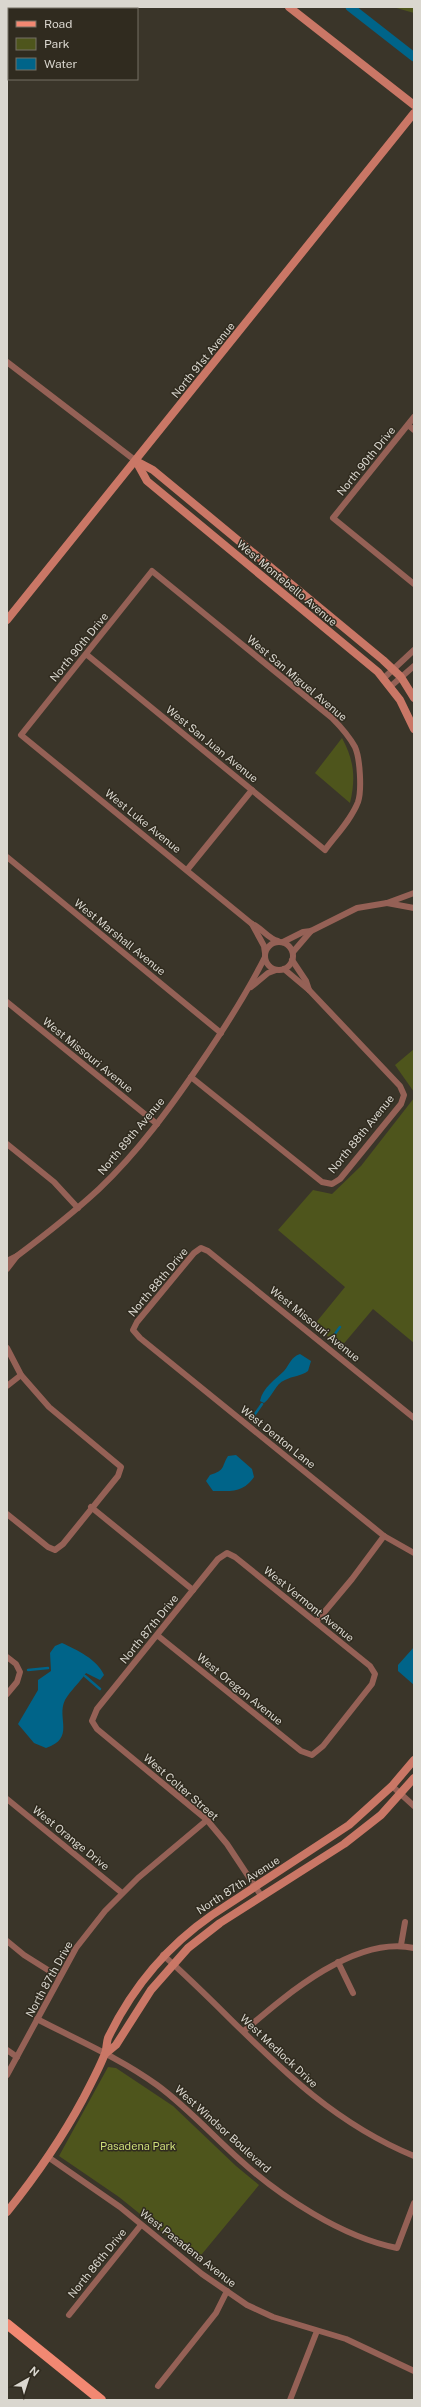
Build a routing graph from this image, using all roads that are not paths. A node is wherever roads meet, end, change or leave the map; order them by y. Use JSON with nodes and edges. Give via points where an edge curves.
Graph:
{"nodes":[{"id":1,"x":289,"y":7,"type":"edge"},
{"id":2,"x":414,"y":105,"type":"edge"},
{"id":3,"x":414,"y":112,"type":"edge"},
{"id":4,"x":7,"y":362,"type":"edge"},
{"id":5,"x":414,"y":417,"type":"edge"},
{"id":6,"x":408,"y":425,"type":"junction"},
{"id":7,"x":414,"y":430,"type":"edge"},
{"id":8,"x":136,"y":462,"type":"junction"},
{"id":9,"x":152,"y":570,"type":"joint"},
{"id":10,"x":414,"y":584,"type":"edge"},
{"id":11,"x":8,"y":618,"type":"edge"},
{"id":12,"x":414,"y":650,"type":"edge"},
{"id":13,"x":86,"y":654,"type":"junction"},
{"id":14,"x":414,"y":666,"type":"edge"},
{"id":15,"x":393,"y":670,"type":"junction"},
{"id":16,"x":384,"y":678,"type":"junction"},
{"id":17,"x":401,"y":678,"type":"junction"},
{"id":18,"x":391,"y":686,"type":"junction"},
{"id":19,"x":414,"y":698,"type":"edge"},
{"id":20,"x":414,"y":729,"type":"edge"},
{"id":21,"x":21,"y":735,"type":"joint"},
{"id":22,"x":252,"y":790,"type":"junction"},
{"id":23,"x":325,"y":850,"type":"joint"},
{"id":24,"x":7,"y":857,"type":"edge"},
{"id":25,"x":188,"y":870,"type":"junction"},
{"id":26,"x":414,"y":893,"type":"edge"},
{"id":27,"x":387,"y":903,"type":"junction"},
{"id":28,"x":414,"y":908,"type":"edge"},
{"id":29,"x":252,"y":924,"type":"junction"},
{"id":30,"x":311,"y":931,"type":"junction"},
{"id":31,"x":280,"y":942,"type":"junction"},
{"id":32,"x":293,"y":952,"type":"junction"},
{"id":33,"x":265,"y":955,"type":"junction"},
{"id":34,"x":292,"y":960,"type":"junction"},
{"id":35,"x":284,"y":969,"type":"junction"},
{"id":36,"x":276,"y":970,"type":"junction"},
{"id":37,"x":251,"y":987,"type":"junction"},
{"id":38,"x":309,"y":990,"type":"junction"},
{"id":39,"x":7,"y":1002,"type":"edge"},
{"id":40,"x":221,"y":1033,"type":"junction"},
{"id":41,"x":191,"y":1078,"type":"junction"},
{"id":42,"x":157,"y":1124,"type":"junction"},
{"id":43,"x":7,"y":1144,"type":"edge"},
{"id":44,"x":78,"y":1208,"type":"junction"},
{"id":45,"x":201,"y":1248,"type":"joint"},
{"id":46,"x":16,"y":1256,"type":"junction"},
{"id":47,"x":7,"y":1261,"type":"edge"},
{"id":48,"x":7,"y":1269,"type":"edge"},
{"id":49,"x":133,"y":1330,"type":"joint"},
{"id":50,"x":7,"y":1348,"type":"edge"},
{"id":51,"x":21,"y":1375,"type":"junction"},
{"id":52,"x":7,"y":1386,"type":"edge"},
{"id":53,"x":414,"y":1418,"type":"edge"},
{"id":54,"x":91,"y":1507,"type":"junction"},
{"id":55,"x":7,"y":1514,"type":"edge"},
{"id":56,"x":384,"y":1536,"type":"junction"},
{"id":57,"x":227,"y":1553,"type":"joint"},
{"id":58,"x":414,"y":1553,"type":"edge"},
{"id":59,"x":193,"y":1590,"type":"junction"},
{"id":60,"x":316,"y":1622,"type":"junction"},
{"id":61,"x":157,"y":1635,"type":"junction"},
{"id":62,"x":7,"y":1656,"type":"edge"},
{"id":63,"x":7,"y":1694,"type":"edge"},
{"id":64,"x":92,"y":1721,"type":"joint"},
{"id":65,"x":312,"y":1755,"type":"joint"},
{"id":66,"x":414,"y":1760,"type":"edge"},
{"id":67,"x":414,"y":1778,"type":"edge"},
{"id":68,"x":392,"y":1786,"type":"junction"},
{"id":69,"x":401,"y":1794,"type":"junction"},
{"id":70,"x":7,"y":1799,"type":"edge"},
{"id":71,"x":414,"y":1806,"type":"edge"},
{"id":72,"x":207,"y":1820,"type":"junction"},
{"id":73,"x":255,"y":1886,"type":"junction"},
{"id":74,"x":122,"y":1893,"type":"junction"},
{"id":75,"x":262,"y":1896,"type":"junction"},
{"id":76,"x":405,"y":1922,"type":"dead end"},
{"id":77,"x":7,"y":1941,"type":"edge"},
{"id":78,"x":402,"y":1945,"type":"junction"},
{"id":79,"x":414,"y":1948,"type":"edge"},
{"id":80,"x":163,"y":1955,"type":"junction"},
{"id":81,"x":338,"y":1962,"type":"junction"},
{"id":82,"x":173,"y":1964,"type":"junction"},
{"id":83,"x":59,"y":1977,"type":"junction"},
{"id":84,"x":353,"y":1993,"type":"dead end"},
{"id":85,"x":37,"y":2019,"type":"junction"},
{"id":86,"x":244,"y":2031,"type":"junction"},
{"id":87,"x":7,"y":2050,"type":"edge"},
{"id":88,"x":105,"y":2054,"type":"junction"},
{"id":89,"x":17,"y":2057,"type":"junction"},
{"id":90,"x":7,"y":2075,"type":"edge"},
{"id":91,"x":414,"y":2156,"type":"edge"},
{"id":92,"x":48,"y":2157,"type":"junction"},
{"id":93,"x":414,"y":2203,"type":"edge"},
{"id":94,"x":7,"y":2212,"type":"edge"},
{"id":95,"x":141,"y":2225,"type":"junction"},
{"id":96,"x":227,"y":2291,"type":"junction"},
{"id":97,"x":69,"y":2315,"type":"dead end"},
{"id":98,"x":7,"y":2324,"type":"edge"},
{"id":99,"x":317,"y":2331,"type":"junction"},
{"id":100,"x":414,"y":2371,"type":"edge"},
{"id":101,"x":158,"y":2386,"type":"dead end"},
{"id":102,"x":101,"y":2400,"type":"edge"},
{"id":103,"x":290,"y":2400,"type":"edge"}],
"edges":[{"from":1,"to":2,"type":"street"},
{"from":3,"to":8,"type":"street","name":"North 91st Avenue"},
{"from":4,"to":8,"type":"street","name":"West Montebello Avenue"},
{"from":5,"to":6,"type":"street","name":"North 90th Drive"},
{"from":6,"to":7,"type":"street"},
{"from":6,"to":10,"type":"street","name":"North 90th Drive","via":[[333,518]]},
{"from":8,"to":11,"type":"street","name":"North 91st Avenue"},
{"from":8,"to":15,"type":"street","name":"West Montebello Avenue","via":[[153,470]]},
{"from":8,"to":16,"type":"street","name":"West Montebello Avenue","via":[[147,481]]},
{"from":9,"to":13,"type":"street","name":"North 90th Drive"},
{"from":9,"to":23,"type":"street","name":"West San Miguel Avenue","via":[[346,732],[356,749],[360,787],[358,801],[351,816]]},
{"from":12,"to":15,"type":"street"},
{"from":13,"to":21,"type":"street","name":"North 90th Drive"},
{"from":13,"to":22,"type":"street","name":"West San Juan Avenue"},
{"from":14,"to":17,"type":"street"},
{"from":15,"to":16,"type":"street"},
{"from":15,"to":17,"type":"street","name":"West Montebello Avenue"},
{"from":16,"to":18,"type":"street","name":"West Montebello Avenue"},
{"from":17,"to":18,"type":"street"},
{"from":17,"to":19,"type":"street","name":"West Montebello Avenue"},
{"from":18,"to":20,"type":"street","name":"West Montebello Avenue"},
{"from":21,"to":25,"type":"street","name":"West Luke Avenue"},
{"from":22,"to":23,"type":"street","name":"West San Juan Avenue"},
{"from":22,"to":25,"type":"street"},
{"from":24,"to":40,"type":"street","name":"West Marshall Avenue"},
{"from":25,"to":29,"type":"street","name":"West Luke Avenue"},
{"from":26,"to":27,"type":"street"},
{"from":27,"to":28,"type":"street"},
{"from":27,"to":30,"type":"street","via":[[358,908]]},
{"from":29,"to":31,"type":"street","name":"West Luke Avenue","via":[[259,927],[272,940]]},
{"from":29,"to":33,"type":"street","name":"West Luke Avenue","via":[[264,946]]},
{"from":30,"to":31,"type":"street"},
{"from":30,"to":32,"type":"street"},
{"from":31,"to":32,"type":"street"},
{"from":31,"to":33,"type":"street","via":[[270,945]]},
{"from":32,"to":34,"type":"street"},
{"from":33,"to":36,"type":"street","via":[[268,966]]},
{"from":33,"to":37,"type":"street","name":"North 89th Avenue"},
{"from":34,"to":35,"type":"street"},
{"from":34,"to":38,"type":"street"},
{"from":35,"to":36,"type":"street"},
{"from":35,"to":38,"type":"street"},
{"from":36,"to":37,"type":"street","name":"North 89th Avenue","via":[[268,973]]},
{"from":37,"to":40,"type":"street","name":"North 89th Avenue"},
{"from":38,"to":41,"type":"street","name":"North 88th Avenue","via":[[400,1086],[404,1095],[401,1104],[340,1179],[332,1184],[322,1182]]},
{"from":39,"to":42,"type":"street","name":"West Missouri Avenue"},
{"from":40,"to":41,"type":"street","name":"North 89th Avenue"},
{"from":41,"to":42,"type":"street","name":"North 89th Avenue"},
{"from":42,"to":44,"type":"street","name":"North 89th Avenue","via":[[100,1188]]},
{"from":43,"to":44,"type":"street","via":[[54,1182]]},
{"from":44,"to":46,"type":"street","name":"North 89th Avenue"},
{"from":45,"to":49,"type":"street","name":"North 88th Drive","via":[[194,1253]]},
{"from":45,"to":53,"type":"street","name":"West Missouri Avenue","via":[[208,1251]]},
{"from":46,"to":47,"type":"street","name":"North 89th Avenue"},
{"from":46,"to":48,"type":"street","name":"North 89th Avenue"},
{"from":49,"to":56,"type":"street","name":"West Denton Lane"},
{"from":50,"to":51,"type":"street"},
{"from":51,"to":52,"type":"street"},
{"from":51,"to":54,"type":"street","via":[[49,1407],[120,1467],[118,1476]]},
{"from":54,"to":55,"type":"street","via":[[55,1550]]},
{"from":54,"to":59,"type":"street"},
{"from":56,"to":58,"type":"street","name":"West Denton Lane"},
{"from":56,"to":60,"type":"street"},
{"from":57,"to":59,"type":"street","name":"North 87th Drive","via":[[218,1559]]},
{"from":57,"to":60,"type":"street","name":"West Vermont Avenue"},
{"from":59,"to":61,"type":"street","name":"North 87th Drive"},
{"from":60,"to":65,"type":"street","name":"West Vermont Avenue","via":[[370,1666],[375,1674],[367,1690],[323,1746]]},
{"from":61,"to":64,"type":"street","name":"North 87th Drive","via":[[97,1709]]},
{"from":61,"to":65,"type":"street","name":"West Oregon Avenue","via":[[301,1751]]},
{"from":62,"to":63,"type":"street","via":[[20,1672],[17,1682]]},
{"from":64,"to":72,"type":"street","name":"West Colter Street","via":[[97,1729]]},
{"from":66,"to":68,"type":"street","name":"North 87th Avenue"},
{"from":67,"to":69,"type":"street","name":"North 87th Avenue"},
{"from":68,"to":69,"type":"street"},
{"from":68,"to":73,"type":"street","name":"North 87th Avenue","via":[[349,1825]]},
{"from":69,"to":71,"type":"street"},
{"from":69,"to":75,"type":"street","name":"North 87th Avenue","via":[[381,1815],[344,1844]]},
{"from":70,"to":74,"type":"street","name":"West Orange Drive"},
{"from":72,"to":73,"type":"street","name":"West Colter Street","via":[[227,1844]]},
{"from":72,"to":74,"type":"street","name":"North 87th Drive"},
{"from":73,"to":75,"type":"street","name":"West Colter Street"},
{"from":73,"to":80,"type":"street","name":"North 87th Avenue","via":[[194,1927]]},
{"from":74,"to":83,"type":"street","name":"North 87th Drive","via":[[76,1948]]},
{"from":75,"to":82,"type":"street","name":"North 87th Avenue","via":[[203,1936]]},
{"from":76,"to":78,"type":"street"},
{"from":77,"to":83,"type":"street"},
{"from":78,"to":79,"type":"street"},
{"from":78,"to":81,"type":"street"},
{"from":80,"to":82,"type":"street","name":"West Medlock Drive"},
{"from":80,"to":88,"type":"street","name":"North 87th Avenue","via":[[140,1983],[107,2040]]},
{"from":81,"to":84,"type":"street"},
{"from":81,"to":86,"type":"street","via":[[291,1990]]},
{"from":82,"to":86,"type":"street","name":"West Medlock Drive"},
{"from":82,"to":88,"type":"street","name":"North 87th Avenue","via":[[151,1990],[116,2045]]},
{"from":83,"to":85,"type":"street","name":"North 87th Drive"},
{"from":85,"to":88,"type":"street","name":"West Windsor Boulevard"},
{"from":85,"to":89,"type":"street","name":"North 87th Drive"},
{"from":86,"to":91,"type":"street","name":"West Medlock Drive","via":[[274,2063],[347,2122],[387,2145]]},
{"from":87,"to":89,"type":"street"},
{"from":88,"to":92,"type":"street","name":"North 87th Avenue","via":[[79,2106]]},
{"from":88,"to":93,"type":"street","name":"West Windsor Boulevard","via":[[157,2085],[261,2178],[297,2203],[339,2227],[376,2244],[397,2248]]},
{"from":89,"to":90,"type":"street","name":"North 87th Drive"},
{"from":92,"to":94,"type":"street","name":"North 87th Avenue"},
{"from":92,"to":95,"type":"street","name":"West Pasadena Avenue","via":[[98,2191]]},
{"from":95,"to":96,"type":"street","name":"West Pasadena Avenue"},
{"from":95,"to":97,"type":"street","name":"North 86th Drive"},
{"from":96,"to":99,"type":"street","name":"West Pasadena Avenue","via":[[273,2317]]},
{"from":96,"to":101,"type":"street","via":[[216,2313]]},
{"from":98,"to":102,"type":"main road"},
{"from":99,"to":100,"type":"street","name":"West Pasadena Avenue","via":[[346,2339]]},
{"from":99,"to":103,"type":"street"}]}
